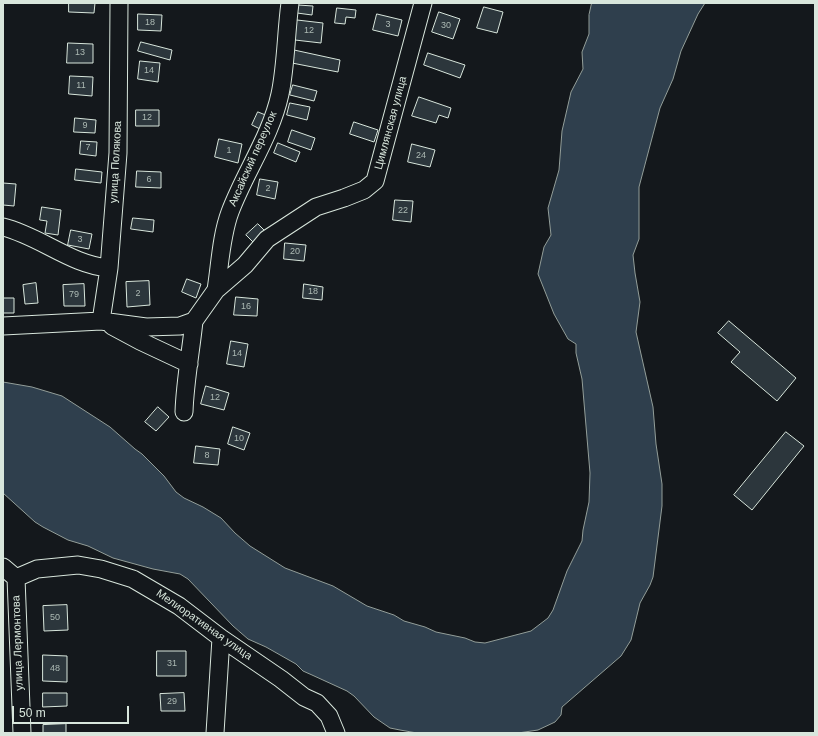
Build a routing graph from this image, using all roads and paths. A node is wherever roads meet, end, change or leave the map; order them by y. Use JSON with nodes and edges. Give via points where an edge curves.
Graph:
{"nodes":[{"id":1,"x":120,"y":3,"type":"edge"},
{"id":2,"x":290,"y":3,"type":"edge"},
{"id":3,"x":423,"y":3,"type":"edge"},
{"id":4,"x":3,"y":227,"type":"edge"},
{"id":5,"x":109,"y":268,"type":"junction"},
{"id":6,"x":216,"y":290,"type":"junction"},
{"id":7,"x":101,"y":320,"type":"junction"},
{"id":8,"x":194,"y":321,"type":"junction"},
{"id":9,"x":3,"y":326,"type":"edge"},
{"id":10,"x":189,"y":364,"type":"junction"},
{"id":11,"x":184,"y":412,"type":"dead end"},
{"id":12,"x":9,"y":572,"type":"edge"},
{"id":13,"x":221,"y":638,"type":"junction"},
{"id":14,"x":22,"y":733,"type":"edge"},
{"id":15,"x":215,"y":733,"type":"edge"},
{"id":16,"x":336,"y":733,"type":"edge"}],
"edges":[{"from":1,"to":5,"type":"street","name":"улица Полякова","via":[[118,153]]},
{"from":2,"to":6,"type":"street","name":"Аксайский переулок","via":[[280,94],[261,146],[229,214]]},
{"from":3,"to":6,"type":"street","name":"Цимлянская улица","via":[[375,180],[364,190],[316,207],[267,239],[245,265]]},
{"from":4,"to":5,"type":"street","via":[[79,260]]},
{"from":5,"to":7,"type":"street","name":"улица Полякова"},
{"from":6,"to":8,"type":"street","name":"Цимлянская улица"},
{"from":7,"to":8,"type":"street","via":[[146,327],[180,326]]},
{"from":7,"to":9,"type":"street"},
{"from":7,"to":10,"type":"street"},
{"from":8,"to":10,"type":"street"},
{"from":10,"to":11,"type":"street"},
{"from":12,"to":13,"type":"street","name":"Мелиоративная улица","via":[[78,565],[133,578],[179,606]]},
{"from":12,"to":14,"type":"street","name":"улица Лермонтова"},
{"from":13,"to":15,"type":"street"},
{"from":13,"to":16,"type":"street","name":"Мелиоративная улица","via":[[281,678],[304,697],[317,703],[329,716]]}]}
